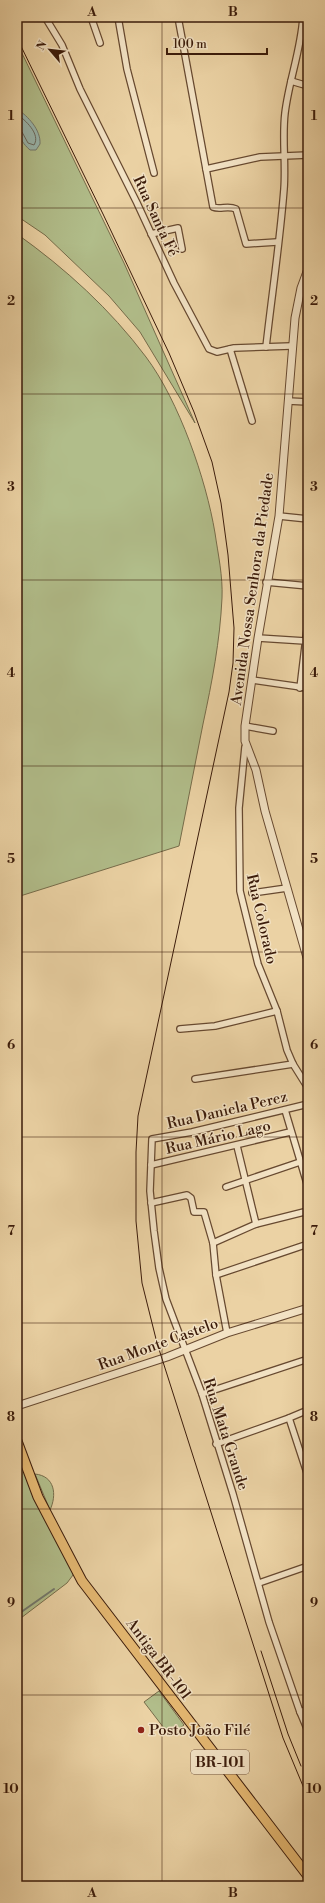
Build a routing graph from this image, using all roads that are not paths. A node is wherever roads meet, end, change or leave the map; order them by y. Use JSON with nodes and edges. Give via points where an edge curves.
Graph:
{"nodes":[{"id":1,"x":46,"y":17,"type":"edge"},
{"id":2,"x":91,"y":17,"type":"edge"},
{"id":3,"x":118,"y":17,"type":"edge"},
{"id":4,"x":178,"y":17,"type":"edge"},
{"id":5,"x":303,"y":17,"type":"edge"},
{"id":6,"x":100,"y":43,"type":"dead end"},
{"id":7,"x":291,"y":81,"type":"junction"},
{"id":8,"x":308,"y":86,"type":"edge"},
{"id":9,"x":285,"y":155,"type":"junction"},
{"id":10,"x":308,"y":155,"type":"edge"},
{"id":11,"x":206,"y":169,"type":"junction"},
{"id":12,"x":154,"y":173,"type":"dead end"},
{"id":13,"x":151,"y":234,"type":"junction"},
{"id":14,"x":277,"y":242,"type":"junction"},
{"id":15,"x":182,"y":249,"type":"dead end"},
{"id":16,"x":308,"y":269,"type":"edge"},
{"id":17,"x":266,"y":346,"type":"junction"},
{"id":18,"x":291,"y":346,"type":"junction"},
{"id":19,"x":230,"y":349,"type":"junction"},
{"id":20,"x":288,"y":401,"type":"junction"},
{"id":21,"x":308,"y":402,"type":"edge"},
{"id":22,"x":252,"y":421,"type":"dead end"},
{"id":23,"x":279,"y":516,"type":"junction"},
{"id":24,"x":308,"y":519,"type":"edge"},
{"id":25,"x":266,"y":582,"type":"junction"},
{"id":26,"x":308,"y":586,"type":"edge"},
{"id":27,"x":308,"y":621,"type":"edge"},
{"id":28,"x":258,"y":638,"type":"junction"},
{"id":29,"x":305,"y":641,"type":"junction"},
{"id":30,"x":252,"y":680,"type":"junction"},
{"id":31,"x":300,"y":688,"type":"junction"},
{"id":32,"x":308,"y":688,"type":"edge"},
{"id":33,"x":245,"y":726,"type":"junction"},
{"id":34,"x":272,"y":731,"type":"dead end"},
{"id":35,"x":245,"y":747,"type":"junction"},
{"id":36,"x":287,"y":888,"type":"junction"},
{"id":37,"x":252,"y":893,"type":"dead end"},
{"id":38,"x":308,"y":961,"type":"edge"},
{"id":39,"x":277,"y":1011,"type":"junction"},
{"id":40,"x":180,"y":1029,"type":"dead end"},
{"id":41,"x":293,"y":1064,"type":"junction"},
{"id":42,"x":195,"y":1079,"type":"dead end"},
{"id":43,"x":308,"y":1088,"type":"edge"},
{"id":44,"x":308,"y":1104,"type":"edge"},
{"id":45,"x":285,"y":1110,"type":"junction"},
{"id":46,"x":290,"y":1132,"type":"junction"},
{"id":47,"x":152,"y":1139,"type":"joint"},
{"id":48,"x":237,"y":1146,"type":"junction"},
{"id":49,"x":300,"y":1162,"type":"junction"},
{"id":50,"x":151,"y":1165,"type":"junction"},
{"id":51,"x":246,"y":1181,"type":"junction"},
{"id":52,"x":226,"y":1187,"type":"dead end"},
{"id":53,"x":308,"y":1187,"type":"edge"},
{"id":54,"x":151,"y":1203,"type":"junction"},
{"id":55,"x":308,"y":1210,"type":"edge"},
{"id":56,"x":256,"y":1224,"type":"junction"},
{"id":57,"x":213,"y":1243,"type":"junction"},
{"id":58,"x":308,"y":1244,"type":"edge"},
{"id":59,"x":216,"y":1275,"type":"junction"},
{"id":60,"x":308,"y":1308,"type":"edge"},
{"id":61,"x":227,"y":1333,"type":"junction"},
{"id":62,"x":186,"y":1350,"type":"junction"},
{"id":63,"x":308,"y":1359,"type":"edge"},
{"id":64,"x":202,"y":1394,"type":"junction"},
{"id":65,"x":17,"y":1406,"type":"edge"},
{"id":66,"x":308,"y":1410,"type":"edge"},
{"id":67,"x":289,"y":1418,"type":"junction"},
{"id":68,"x":17,"y":1441,"type":"edge"},
{"id":69,"x":216,"y":1444,"type":"junction"},
{"id":70,"x":308,"y":1476,"type":"edge"},
{"id":71,"x":308,"y":1566,"type":"edge"},
{"id":72,"x":259,"y":1583,"type":"junction"},
{"id":73,"x":308,"y":1709,"type":"edge"},
{"id":74,"x":300,"y":1712,"type":"junction"},
{"id":75,"x":308,"y":1731,"type":"edge"},
{"id":76,"x":308,"y":1876,"type":"edge"}],
"edges":[{"from":1,"to":13,"type":"street","name":"Rua Santa Fé","via":[[62,45],[80,89]]},
{"from":2,"to":6,"type":"street"},
{"from":3,"to":12,"type":"street","via":[[127,69]]},
{"from":4,"to":11,"type":"street"},
{"from":5,"to":7,"type":"street","via":[[299,51]]},
{"from":7,"to":8,"type":"street"},
{"from":7,"to":9,"type":"street","via":[[284,116]]},
{"from":9,"to":10,"type":"street"},
{"from":9,"to":11,"type":"street","via":[[251,158]]},
{"from":9,"to":14,"type":"street","via":[[284,191]]},
{"from":11,"to":14,"type":"street","via":[[213,205],[216,208],[236,209],[246,244]]},
{"from":13,"to":15,"type":"street","via":[[178,228]]},
{"from":13,"to":19,"type":"street","name":"Rua Santa Fé","via":[[209,349],[217,352]]},
{"from":14,"to":17,"type":"street"},
{"from":16,"to":18,"type":"street","name":"Avenida Nossa Senhora da Piedade","via":[[297,304]]},
{"from":17,"to":18,"type":"street","name":"Rua Santa Fé"},
{"from":17,"to":19,"type":"street","name":"Rua Santa Fé"},
{"from":18,"to":20,"type":"street","name":"Avenida Nossa Senhora da Piedade"},
{"from":19,"to":22,"type":"street"},
{"from":20,"to":21,"type":"street"},
{"from":20,"to":23,"type":"street","name":"Avenida Nossa Senhora da Piedade"},
{"from":23,"to":24,"type":"street"},
{"from":23,"to":25,"type":"street","name":"Avenida Nossa Senhora da Piedade"},
{"from":25,"to":26,"type":"street"},
{"from":25,"to":28,"type":"street","name":"Avenida Nossa Senhora da Piedade"},
{"from":27,"to":29,"type":"street"},
{"from":28,"to":29,"type":"street"},
{"from":28,"to":30,"type":"street","name":"Avenida Nossa Senhora da Piedade"},
{"from":29,"to":31,"type":"street"},
{"from":30,"to":31,"type":"street"},
{"from":30,"to":33,"type":"street","name":"Avenida Nossa Senhora da Piedade"},
{"from":31,"to":32,"type":"street"},
{"from":33,"to":34,"type":"street"},
{"from":33,"to":35,"type":"street","name":"Avenida Nossa Senhora da Piedade"},
{"from":35,"to":36,"type":"street","via":[[254,765]]},
{"from":35,"to":39,"type":"street","name":"Rua Colorado","via":[[239,808],[239,884],[258,964]]},
{"from":36,"to":37,"type":"street"},
{"from":36,"to":38,"type":"street"},
{"from":39,"to":40,"type":"street","via":[[215,1026]]},
{"from":39,"to":41,"type":"street","name":"Rua Colorado"},
{"from":41,"to":42,"type":"street"},
{"from":41,"to":43,"type":"street","name":"Rua Colorado"},
{"from":44,"to":45,"type":"street","name":"Rua Daniela Perez"},
{"from":45,"to":46,"type":"street"},
{"from":45,"to":47,"type":"street","name":"Rua Daniela Perez"},
{"from":46,"to":48,"type":"street","name":"Rua Mário Lago"},
{"from":46,"to":49,"type":"street"},
{"from":47,"to":50,"type":"street","name":"Rua Mata Grande"},
{"from":48,"to":50,"type":"street","name":"Rua Mário Lago"},
{"from":48,"to":51,"type":"street"},
{"from":49,"to":51,"type":"street"},
{"from":49,"to":53,"type":"street"},
{"from":50,"to":54,"type":"street","name":"Rua Mata Grande"},
{"from":51,"to":52,"type":"street"},
{"from":51,"to":56,"type":"street"},
{"from":54,"to":57,"type":"street","via":[[188,1195],[194,1212],[204,1212]]},
{"from":54,"to":62,"type":"street","name":"Rua Mata Grande","via":[[159,1268],[171,1312]]},
{"from":55,"to":56,"type":"street"},
{"from":56,"to":57,"type":"street"},
{"from":57,"to":59,"type":"street"},
{"from":58,"to":59,"type":"street"},
{"from":59,"to":61,"type":"street"},
{"from":60,"to":61,"type":"street","name":"Rua Monte Castelo"},
{"from":61,"to":62,"type":"street","name":"Rua Monte Castelo"},
{"from":62,"to":64,"type":"street","name":"Rua Mata Grande"},
{"from":62,"to":65,"type":"street","name":"Rua Monte Castelo"},
{"from":63,"to":64,"type":"street"},
{"from":64,"to":69,"type":"street","name":"Rua Mata Grande"},
{"from":66,"to":67,"type":"street"},
{"from":67,"to":69,"type":"street"},
{"from":67,"to":70,"type":"street"},
{"from":68,"to":76,"type":"main road","name":"Antiga BR-101","number":"BR-101","via":[[41,1503],[82,1581]]},
{"from":69,"to":72,"type":"street","name":"Rua Mata Grande"},
{"from":71,"to":72,"type":"street"},
{"from":72,"to":74,"type":"street","name":"Rua Mata Grande"},
{"from":73,"to":74,"type":"street"},
{"from":74,"to":75,"type":"street","name":"Rua Mata Grande"}]}
